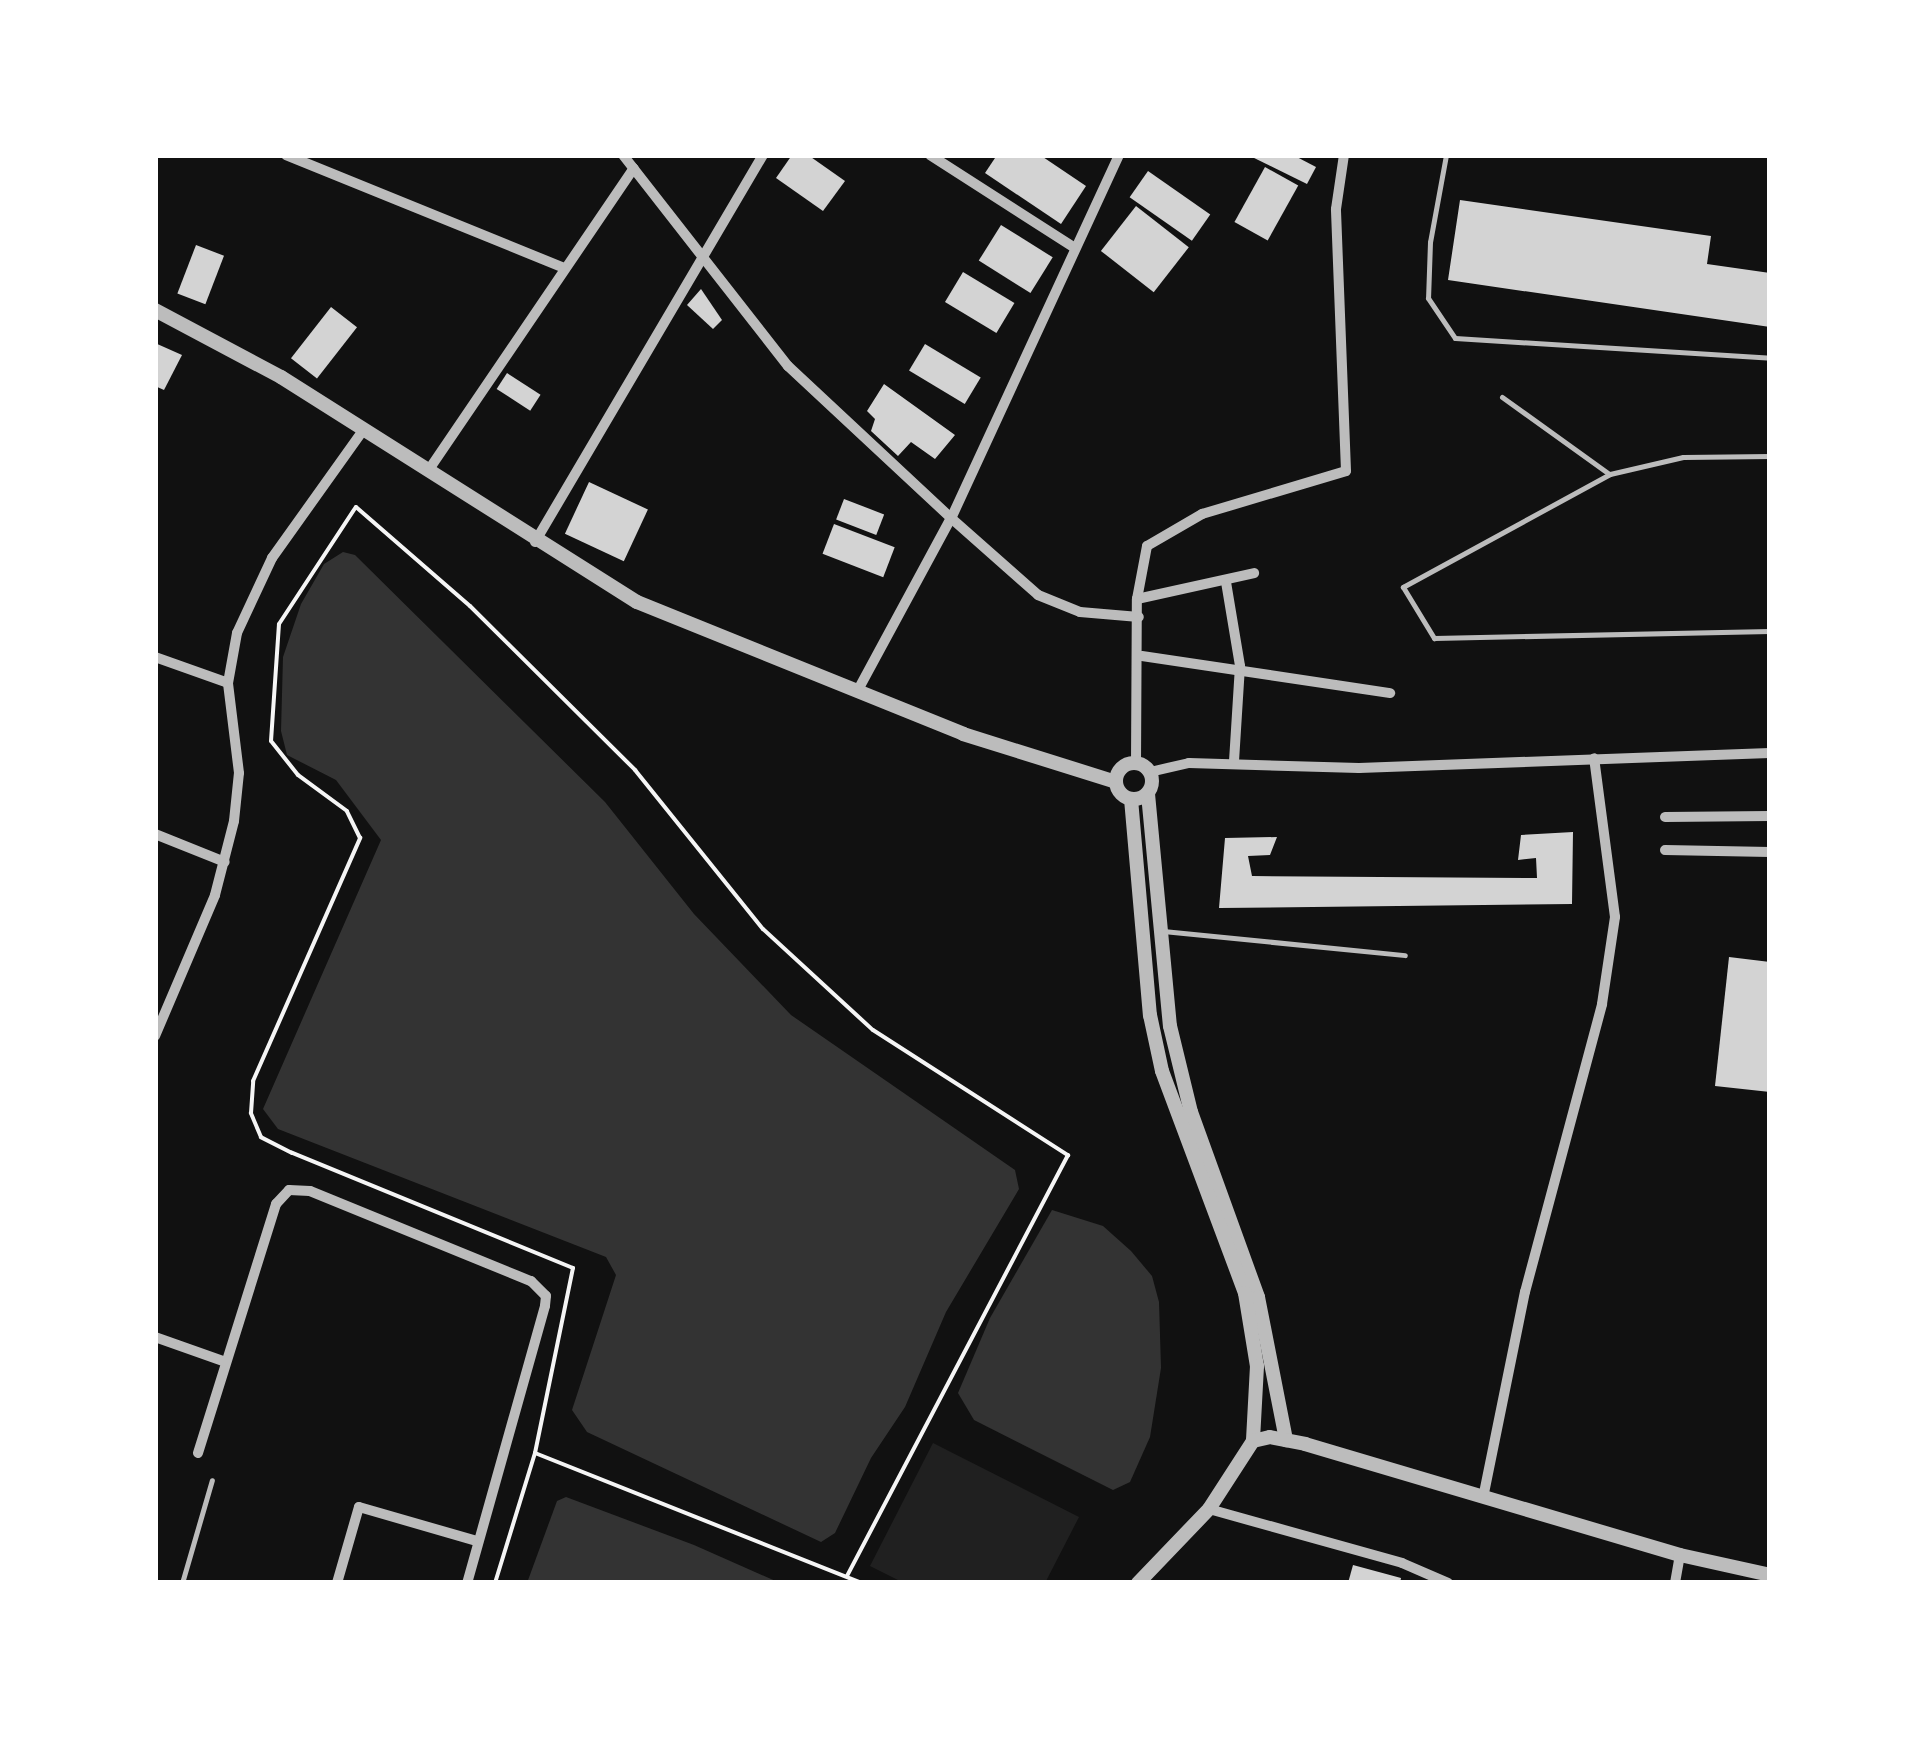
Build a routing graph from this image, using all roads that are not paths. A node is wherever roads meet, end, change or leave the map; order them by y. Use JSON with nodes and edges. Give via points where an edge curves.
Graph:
{"nodes":[{"id":1,"x":286,"y":155,"type":"edge"},
{"id":2,"x":623,"y":155,"type":"edge"},
{"id":3,"x":763,"y":155,"type":"edge"},
{"id":4,"x":930,"y":155,"type":"edge"},
{"id":5,"x":1119,"y":155,"type":"edge"},
{"id":6,"x":1344,"y":155,"type":"edge"},
{"id":7,"x":1446,"y":155,"type":"edge"},
{"id":8,"x":634,"y":168,"type":"junction"},
{"id":9,"x":1072,"y":246,"type":"junction"},
{"id":10,"x":707,"y":259,"type":"junction"},
{"id":11,"x":562,"y":268,"type":"junction"},
{"id":12,"x":156,"y":314,"type":"edge"},
{"id":13,"x":1770,"y":358,"type":"edge"},
{"id":14,"x":1502,"y":397,"type":"dead end"},
{"id":15,"x":364,"y":429,"type":"junction"},
{"id":16,"x":1770,"y":456,"type":"edge"},
{"id":17,"x":428,"y":471,"type":"junction"},
{"id":18,"x":1610,"y":474,"type":"junction"},
{"id":19,"x":951,"y":518,"type":"junction"},
{"id":20,"x":535,"y":542,"type":"junction"},
{"id":21,"x":1254,"y":574,"type":"dead end"},
{"id":22,"x":1226,"y":582,"type":"junction"},
{"id":23,"x":1138,"y":600,"type":"junction"},
{"id":24,"x":1140,"y":617,"type":"junction"},
{"id":25,"x":1770,"y":631,"type":"edge"},
{"id":26,"x":1142,"y":656,"type":"junction"},
{"id":27,"x":155,"y":657,"type":"edge"},
{"id":28,"x":1240,"y":666,"type":"junction"},
{"id":29,"x":228,"y":684,"type":"junction"},
{"id":30,"x":857,"y":692,"type":"junction"},
{"id":31,"x":1390,"y":693,"type":"dead end"},
{"id":32,"x":1770,"y":753,"type":"edge"},
{"id":33,"x":1594,"y":758,"type":"junction"},
{"id":34,"x":1234,"y":762,"type":"junction"},
{"id":35,"x":1136,"y":763,"type":"junction"},
{"id":36,"x":1150,"y":772,"type":"junction"},
{"id":37,"x":1116,"y":782,"type":"junction"},
{"id":38,"x":1148,"y":794,"type":"junction"},
{"id":39,"x":1132,"y":799,"type":"junction"},
{"id":40,"x":1665,"y":816,"type":"dead end"},
{"id":41,"x":1770,"y":816,"type":"edge"},
{"id":42,"x":155,"y":834,"type":"edge"},
{"id":43,"x":1665,"y":850,"type":"dead end"},
{"id":44,"x":1770,"y":852,"type":"edge"},
{"id":45,"x":225,"y":862,"type":"junction"},
{"id":46,"x":1160,"y":930,"type":"junction"},
{"id":47,"x":1405,"y":955,"type":"dead end"},
{"id":48,"x":155,"y":1033,"type":"edge"},
{"id":49,"x":155,"y":1337,"type":"edge"},
{"id":50,"x":226,"y":1362,"type":"junction"},
{"id":51,"x":1286,"y":1440,"type":"junction"},
{"id":52,"x":1253,"y":1442,"type":"junction"},
{"id":53,"x":198,"y":1453,"type":"dead end"},
{"id":54,"x":212,"y":1480,"type":"dead end"},
{"id":55,"x":1483,"y":1498,"type":"junction"},
{"id":56,"x":1209,"y":1510,"type":"junction"},
{"id":57,"x":476,"y":1541,"type":"junction"},
{"id":58,"x":1680,"y":1555,"type":"junction"},
{"id":59,"x":1770,"y":1575,"type":"edge"},
{"id":60,"x":1143,"y":1582,"type":"edge"},
{"id":61,"x":182,"y":1583,"type":"edge"},
{"id":62,"x":337,"y":1583,"type":"edge"},
{"id":63,"x":467,"y":1583,"type":"edge"},
{"id":64,"x":1448,"y":1583,"type":"edge"},
{"id":65,"x":1674,"y":1583,"type":"edge"}],
"edges":[{"from":1,"to":11,"type":"street"},
{"from":2,"to":8,"type":"street"},
{"from":3,"to":10,"type":"street"},
{"from":4,"to":9,"type":"street"},
{"from":5,"to":9,"type":"street"},
{"from":6,"to":23,"type":"street","via":[[1336,210],[1346,471],[1164,532],[1146,546]]},
{"from":7,"to":13,"type":"lane","via":[[1428,298],[1455,338]]},
{"from":8,"to":10,"type":"street"},
{"from":8,"to":11,"type":"street"},
{"from":9,"to":19,"type":"street"},
{"from":10,"to":19,"type":"street","via":[[788,366]]},
{"from":10,"to":20,"type":"street"},
{"from":11,"to":17,"type":"street"},
{"from":12,"to":15,"type":"street"},
{"from":14,"to":18,"type":"lane"},
{"from":15,"to":17,"type":"street"},
{"from":15,"to":29,"type":"street","via":[[272,558],[236,633]]},
{"from":16,"to":18,"type":"lane","via":[[1683,458]]},
{"from":17,"to":20,"type":"street"},
{"from":18,"to":25,"type":"lane","via":[[1403,587],[1434,638]]},
{"from":19,"to":24,"type":"street","via":[[1038,595],[1080,612]]},
{"from":19,"to":30,"type":"street"},
{"from":20,"to":30,"type":"street","via":[[671,618]]},
{"from":21,"to":22,"type":"street"},
{"from":22,"to":23,"type":"street"},
{"from":22,"to":28,"type":"street"},
{"from":23,"to":24,"type":"street"},
{"from":24,"to":26,"type":"street"},
{"from":26,"to":28,"type":"street"},
{"from":26,"to":35,"type":"street"},
{"from":27,"to":29,"type":"street"},
{"from":28,"to":31,"type":"street"},
{"from":28,"to":34,"type":"street"},
{"from":29,"to":45,"type":"street","via":[[239,773]]},
{"from":30,"to":37,"type":"street","via":[[1068,772]]},
{"from":32,"to":33,"type":"street"},
{"from":33,"to":34,"type":"street","via":[[1360,768]]},
{"from":33,"to":55,"type":"street","via":[[1615,917],[1605,987],[1525,1292]]},
{"from":34,"to":36,"type":"street"},
{"from":35,"to":36,"type":"street"},
{"from":35,"to":37,"type":"street","via":[[1122,768]]},
{"from":36,"to":38,"type":"street"},
{"from":37,"to":39,"type":"street"},
{"from":38,"to":39,"type":"street"},
{"from":38,"to":46,"type":"street"},
{"from":39,"to":52,"type":"street","via":[[1150,1015],[1170,1100],[1245,1293],[1257,1366]]},
{"from":40,"to":41,"type":"street"},
{"from":42,"to":45,"type":"street"},
{"from":43,"to":44,"type":"street"},
{"from":45,"to":48,"type":"street"},
{"from":46,"to":47,"type":"lane"},
{"from":46,"to":51,"type":"street","via":[[1170,1026],[1190,1112],[1258,1297]]},
{"from":49,"to":50,"type":"street"},
{"from":50,"to":53,"type":"street"},
{"from":50,"to":57,"type":"street","via":[[276,1204],[290,1190],[310,1191],[538,1285],[545,1306]]},
{"from":51,"to":52,"type":"street"},
{"from":51,"to":55,"type":"street"},
{"from":52,"to":56,"type":"street"},
{"from":54,"to":61,"type":"lane"},
{"from":55,"to":58,"type":"street"},
{"from":56,"to":60,"type":"street"},
{"from":56,"to":64,"type":"street"},
{"from":57,"to":62,"type":"street","via":[[359,1507]]},
{"from":57,"to":63,"type":"street"},
{"from":58,"to":59,"type":"street"},
{"from":58,"to":65,"type":"street"}]}
